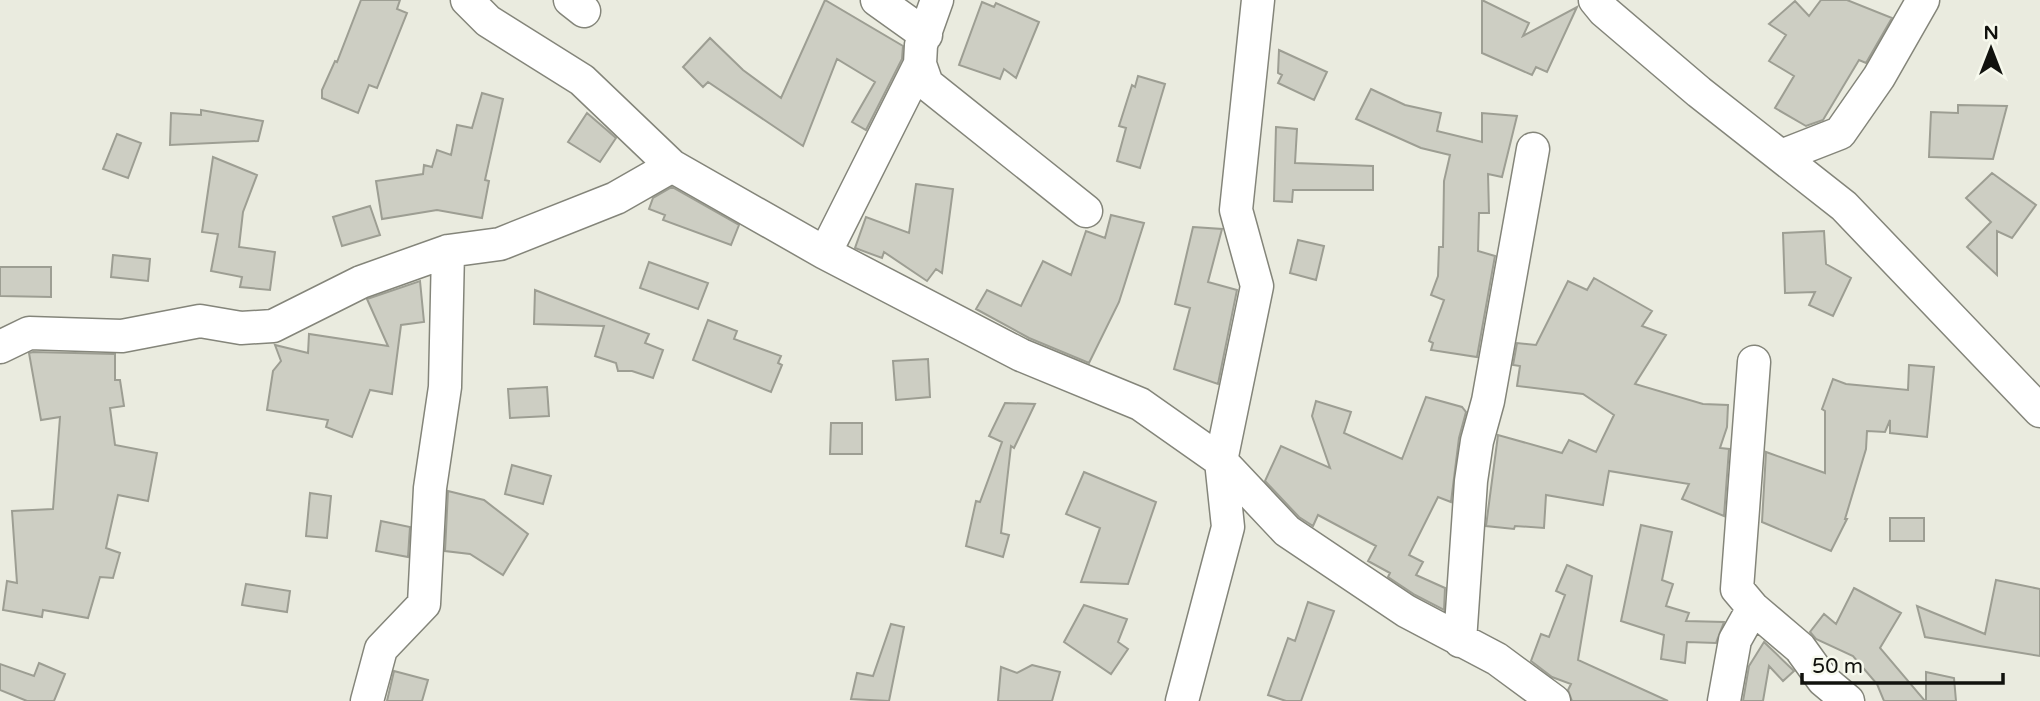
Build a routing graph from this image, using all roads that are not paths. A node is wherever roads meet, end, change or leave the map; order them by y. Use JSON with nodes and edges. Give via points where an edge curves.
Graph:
{"nodes":[{"id":1,"x":467,"y":0,"type":"edge"},
{"id":2,"x":877,"y":0,"type":"edge"},
{"id":3,"x":937,"y":0,"type":"edge"},
{"id":4,"x":1258,"y":0,"type":"edge"},
{"id":5,"x":1595,"y":0,"type":"edge"},
{"id":6,"x":1923,"y":0,"type":"edge"},
{"id":7,"x":923,"y":49,"type":"junction"},
{"id":8,"x":1533,"y":149,"type":"dead end"},
{"id":9,"x":1781,"y":156,"type":"junction"},
{"id":10,"x":672,"y":166,"type":"junction"},
{"id":11,"x":1086,"y":211,"type":"dead end"},
{"id":12,"x":448,"y":251,"type":"junction"},
{"id":13,"x":825,"y":253,"type":"junction"},
{"id":14,"x":0,"y":347,"type":"edge"},
{"id":15,"x":1754,"y":362,"type":"dead end"},
{"id":16,"x":2040,"y":411,"type":"edge"},
{"id":17,"x":1221,"y":461,"type":"junction"},
{"id":18,"x":1753,"y":608,"type":"junction"},
{"id":19,"x":1460,"y":641,"type":"junction"},
{"id":20,"x":367,"y":701,"type":"edge"},
{"id":21,"x":1182,"y":701,"type":"edge"},
{"id":22,"x":1554,"y":701,"type":"edge"},
{"id":23,"x":1724,"y":701,"type":"edge"},
{"id":24,"x":1848,"y":701,"type":"edge"}],
"edges":[{"from":1,"to":10,"type":"street","via":[[488,22],[582,80]]},
{"from":2,"to":7,"type":"street"},
{"from":3,"to":7,"type":"street"},
{"from":4,"to":17,"type":"street","via":[[1236,210],[1257,286]]},
{"from":5,"to":9,"type":"street","via":[[1699,92]]},
{"from":6,"to":9,"type":"street","via":[[1840,133]]},
{"from":7,"to":11,"type":"street","via":[[927,84]]},
{"from":7,"to":13,"type":"street"},
{"from":8,"to":19,"type":"street","via":[[1477,441]]},
{"from":9,"to":16,"type":"street","via":[[1844,206]]},
{"from":10,"to":12,"type":"street","via":[[617,198],[500,244]]},
{"from":10,"to":13,"type":"street"},
{"from":12,"to":14,"type":"street","via":[[361,282],[273,326],[241,328],[200,321],[122,336],[29,333]]},
{"from":12,"to":20,"type":"street","via":[[445,387],[430,488],[424,604],[381,649]]},
{"from":13,"to":17,"type":"street","via":[[1021,355],[1140,404]]},
{"from":15,"to":18,"type":"street","via":[[1737,589]]},
{"from":17,"to":19,"type":"street","via":[[1287,531],[1406,611]]},
{"from":17,"to":21,"type":"street","via":[[1228,527]]},
{"from":18,"to":23,"type":"street","via":[[1735,640]]},
{"from":18,"to":24,"type":"street","via":[[1800,648],[1823,680]]},
{"from":19,"to":22,"type":"street","via":[[1497,659]]}]}
